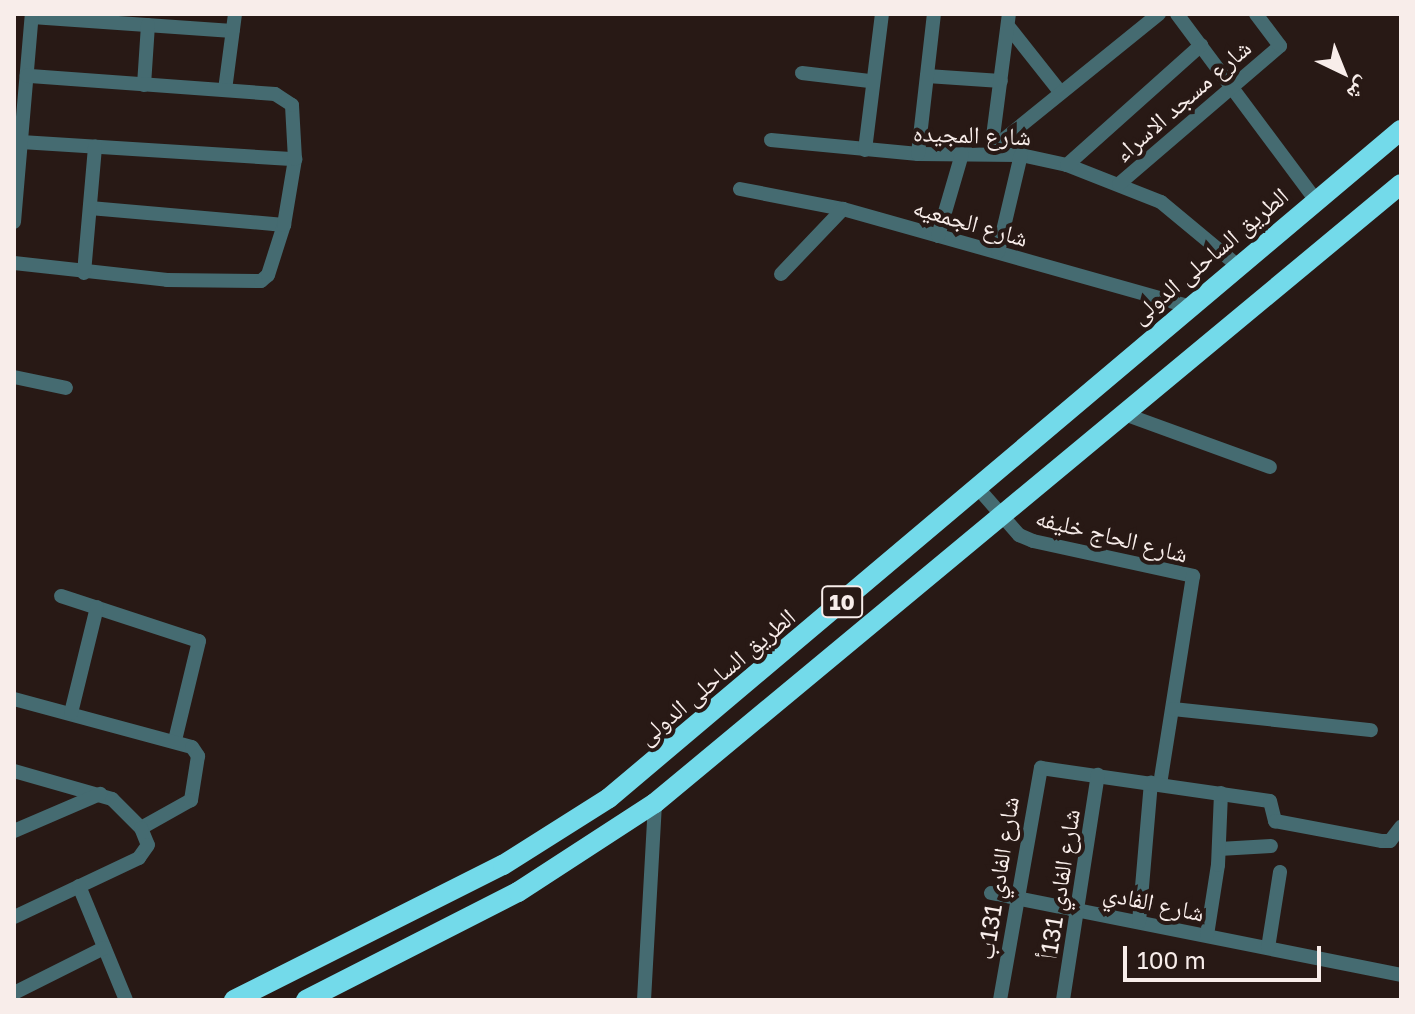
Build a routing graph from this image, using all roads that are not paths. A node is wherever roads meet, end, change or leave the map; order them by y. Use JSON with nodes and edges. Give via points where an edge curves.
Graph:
{"nodes":[{"id":1,"x":235,"y":14,"type":"edge"},
{"id":2,"x":882,"y":14,"type":"edge"},
{"id":3,"x":934,"y":14,"type":"edge"},
{"id":4,"x":1159,"y":14,"type":"edge"},
{"id":5,"x":1177,"y":14,"type":"edge"},
{"id":6,"x":1256,"y":14,"type":"edge"},
{"id":7,"x":1008,"y":20,"type":"edge"},
{"id":8,"x":31,"y":21,"type":"edge"},
{"id":9,"x":148,"y":25,"type":"junction"},
{"id":10,"x":14,"y":28,"type":"edge"},
{"id":11,"x":233,"y":31,"type":"junction"},
{"id":12,"x":1201,"y":45,"type":"junction"},
{"id":13,"x":802,"y":73,"type":"dead end"},
{"id":14,"x":27,"y":76,"type":"junction"},
{"id":15,"x":927,"y":76,"type":"junction"},
{"id":16,"x":870,"y":81,"type":"junction"},
{"id":17,"x":1001,"y":81,"type":"junction"},
{"id":18,"x":144,"y":85,"type":"junction"},
{"id":19,"x":1232,"y":87,"type":"junction"},
{"id":20,"x":225,"y":90,"type":"junction"},
{"id":21,"x":1061,"y":93,"type":"junction"},
{"id":22,"x":1401,"y":130,"type":"edge"},
{"id":23,"x":771,"y":140,"type":"dead end"},
{"id":24,"x":21,"y":142,"type":"junction"},
{"id":25,"x":95,"y":146,"type":"junction"},
{"id":26,"x":865,"y":150,"type":"junction"},
{"id":27,"x":991,"y":152,"type":"junction"},
{"id":28,"x":918,"y":154,"type":"junction"},
{"id":29,"x":962,"y":154,"type":"junction"},
{"id":30,"x":1021,"y":155,"type":"junction"},
{"id":31,"x":295,"y":159,"type":"junction"},
{"id":32,"x":1067,"y":165,"type":"junction"},
{"id":33,"x":1119,"y":184,"type":"junction"},
{"id":34,"x":1401,"y":184,"type":"edge"},
{"id":35,"x":740,"y":189,"type":"dead end"},
{"id":36,"x":1315,"y":199,"type":"junction"},
{"id":37,"x":90,"y":208,"type":"junction"},
{"id":38,"x":843,"y":209,"type":"junction"},
{"id":39,"x":14,"y":222,"type":"edge"},
{"id":40,"x":284,"y":225,"type":"junction"},
{"id":41,"x":938,"y":236,"type":"junction"},
{"id":42,"x":998,"y":252,"type":"junction"},
{"id":43,"x":14,"y":263,"type":"edge"},
{"id":44,"x":1237,"y":265,"type":"junction"},
{"id":45,"x":84,"y":273,"type":"junction"},
{"id":46,"x":781,"y":274,"type":"dead end"},
{"id":47,"x":1189,"y":306,"type":"junction"},
{"id":48,"x":14,"y":377,"type":"edge"},
{"id":49,"x":66,"y":388,"type":"dead end"},
{"id":50,"x":1127,"y":415,"type":"junction"},
{"id":51,"x":1270,"y":467,"type":"dead end"},
{"id":52,"x":977,"y":487,"type":"junction"},
{"id":53,"x":1002,"y":516,"type":"junction"},
{"id":54,"x":61,"y":596,"type":"dead end"},
{"id":55,"x":97,"y":607,"type":"junction"},
{"id":56,"x":14,"y":699,"type":"edge"},
{"id":57,"x":1173,"y":709,"type":"junction"},
{"id":58,"x":71,"y":713,"type":"junction"},
{"id":59,"x":1371,"y":730,"type":"dead end"},
{"id":60,"x":175,"y":740,"type":"junction"},
{"id":61,"x":14,"y":771,"type":"edge"},
{"id":62,"x":1098,"y":775,"type":"junction"},
{"id":63,"x":1156,"y":784,"type":"junction"},
{"id":64,"x":1221,"y":793,"type":"junction"},
{"id":65,"x":101,"y":794,"type":"junction"},
{"id":66,"x":655,"y":803,"type":"junction"},
{"id":67,"x":1401,"y":827,"type":"edge"},
{"id":68,"x":141,"y":828,"type":"junction"},
{"id":69,"x":14,"y":831,"type":"edge"},
{"id":70,"x":1271,"y":846,"type":"dead end"},
{"id":71,"x":1219,"y":849,"type":"junction"},
{"id":72,"x":1280,"y":872,"type":"dead end"},
{"id":73,"x":79,"y":886,"type":"junction"},
{"id":74,"x":991,"y":893,"type":"dead end"},
{"id":75,"x":1016,"y":898,"type":"junction"},
{"id":76,"x":1077,"y":908,"type":"junction"},
{"id":77,"x":14,"y":917,"type":"edge"},
{"id":78,"x":1139,"y":922,"type":"junction"},
{"id":79,"x":1207,"y":935,"type":"junction"},
{"id":80,"x":104,"y":948,"type":"junction"},
{"id":81,"x":1268,"y":948,"type":"junction"},
{"id":82,"x":1401,"y":975,"type":"edge"},
{"id":83,"x":14,"y":993,"type":"edge"},
{"id":84,"x":126,"y":1000,"type":"edge"},
{"id":85,"x":234,"y":1000,"type":"edge"},
{"id":86,"x":306,"y":1000,"type":"edge"},
{"id":87,"x":644,"y":1000,"type":"edge"},
{"id":88,"x":1000,"y":1000,"type":"edge"},
{"id":89,"x":1063,"y":1000,"type":"edge"}],
"edges":[{"from":1,"to":11,"type":"street"},
{"from":2,"to":16,"type":"street"},
{"from":3,"to":15,"type":"street"},
{"from":4,"to":21,"type":"street"},
{"from":5,"to":12,"type":"street"},
{"from":6,"to":19,"type":"street","name":"شارع مسجد الاسراء","via":[[1281,43]]},
{"from":7,"to":17,"type":"street"},
{"from":7,"to":21,"type":"street"},
{"from":8,"to":9,"type":"street"},
{"from":8,"to":10,"type":"street"},
{"from":8,"to":14,"type":"street"},
{"from":9,"to":11,"type":"street"},
{"from":9,"to":18,"type":"street"},
{"from":11,"to":20,"type":"street"},
{"from":12,"to":19,"type":"street"},
{"from":12,"to":32,"type":"street"},
{"from":13,"to":16,"type":"street"},
{"from":14,"to":18,"type":"street"},
{"from":14,"to":24,"type":"street"},
{"from":15,"to":17,"type":"street"},
{"from":15,"to":28,"type":"street"},
{"from":16,"to":26,"type":"street"},
{"from":17,"to":27,"type":"street"},
{"from":18,"to":20,"type":"street"},
{"from":19,"to":33,"type":"street","name":"شارع مسجد الاسراء"},
{"from":19,"to":36,"type":"street"},
{"from":20,"to":31,"type":"street","via":[[285,98],[295,116]]},
{"from":21,"to":27,"type":"street"},
{"from":22,"to":36,"type":"highway","name":"الطريق الساحلى الدولى","number":"10"},
{"from":23,"to":26,"type":"street","name":"شارع المجيده"},
{"from":24,"to":25,"type":"street"},
{"from":24,"to":39,"type":"street"},
{"from":25,"to":31,"type":"street"},
{"from":25,"to":37,"type":"street"},
{"from":26,"to":28,"type":"street","name":"شارع المجيده"},
{"from":27,"to":29,"type":"street","name":"شارع المجيده"},
{"from":27,"to":30,"type":"street","name":"شارع المجيده"},
{"from":28,"to":29,"type":"street","name":"شارع المجيده"},
{"from":29,"to":41,"type":"street"},
{"from":30,"to":32,"type":"street","name":"شارع المجيده"},
{"from":30,"to":42,"type":"street"},
{"from":31,"to":40,"type":"street"},
{"from":32,"to":33,"type":"street","name":"شارع المجيده"},
{"from":33,"to":44,"type":"street","name":"شارع المجيده","via":[[1161,202]]},
{"from":34,"to":50,"type":"highway","number":"10"},
{"from":35,"to":38,"type":"street","name":"شارع الجمعيه"},
{"from":36,"to":44,"type":"highway","name":"الطريق الساحلى الدولى","number":"10"},
{"from":37,"to":40,"type":"street"},
{"from":37,"to":45,"type":"street"},
{"from":38,"to":41,"type":"street","name":"شارع الجمعيه"},
{"from":38,"to":46,"type":"street"},
{"from":40,"to":45,"type":"street","via":[[268,275],[261,281]]},
{"from":41,"to":42,"type":"street","name":"شارع الجمعيه"},
{"from":42,"to":47,"type":"street","name":"شارع الجمعيه"},
{"from":43,"to":45,"type":"street"},
{"from":44,"to":47,"type":"highway","name":"الطريق الساحلى الدولى","number":"10"},
{"from":47,"to":52,"type":"highway","name":"الطريق الساحلى الدولى","number":"10"},
{"from":48,"to":49,"type":"street"},
{"from":50,"to":51,"type":"street"},
{"from":50,"to":53,"type":"highway","number":"10"},
{"from":52,"to":53,"type":"street","name":"شارع الحاج خليفه"},
{"from":52,"to":85,"type":"highway","name":"الطريق الساحلى الدولى","number":"10","via":[[652,764],[575,822],[503,865]]},
{"from":53,"to":57,"type":"street","name":"شارع الحاج خليفه","via":[[1019,535],[1054,548],[1191,574]]},
{"from":53,"to":66,"type":"highway","number":"10"},
{"from":54,"to":55,"type":"street"},
{"from":55,"to":58,"type":"street"},
{"from":55,"to":60,"type":"street","via":[[199,641]]},
{"from":56,"to":58,"type":"street"},
{"from":57,"to":59,"type":"street"},
{"from":57,"to":63,"type":"street","name":"شارع الحاج خليفه"},
{"from":58,"to":60,"type":"street"},
{"from":60,"to":68,"type":"street","via":[[198,756],[194,794],[183,807]]},
{"from":61,"to":65,"type":"street"},
{"from":62,"to":63,"type":"street"},
{"from":62,"to":75,"type":"street","name":"شارع الفادي 131ب","via":[[1045,768],[1036,774]]},
{"from":62,"to":76,"type":"street","name":"شارع الفادي 131أ"},
{"from":63,"to":64,"type":"street"},
{"from":63,"to":78,"type":"street","name":"شارع الحاج خليفه"},
{"from":64,"to":67,"type":"street","via":[[1272,802],[1275,821],[1382,841],[1390,841]]},
{"from":64,"to":71,"type":"street"},
{"from":65,"to":68,"type":"street","via":[[124,808]]},
{"from":65,"to":69,"type":"street"},
{"from":66,"to":86,"type":"highway","number":"10","via":[[518,892]]},
{"from":66,"to":87,"type":"street"},
{"from":68,"to":73,"type":"street","via":[[148,845],[139,858]]},
{"from":70,"to":71,"type":"street"},
{"from":71,"to":79,"type":"street"},
{"from":72,"to":81,"type":"street"},
{"from":73,"to":77,"type":"street"},
{"from":73,"to":80,"type":"street"},
{"from":74,"to":75,"type":"street","name":"شارع الفادي"},
{"from":75,"to":76,"type":"street","name":"شارع الفادي"},
{"from":75,"to":88,"type":"street","name":"شارع الفادي 131ب"},
{"from":76,"to":78,"type":"street","name":"شارع الفادي"},
{"from":76,"to":89,"type":"street","name":"شارع الفادي 131أ"},
{"from":78,"to":79,"type":"street","name":"شارع الفادي"},
{"from":79,"to":81,"type":"street","name":"شارع الفادي"},
{"from":80,"to":83,"type":"street"},
{"from":80,"to":84,"type":"street"},
{"from":81,"to":82,"type":"street","name":"شارع الفادي"}]}
